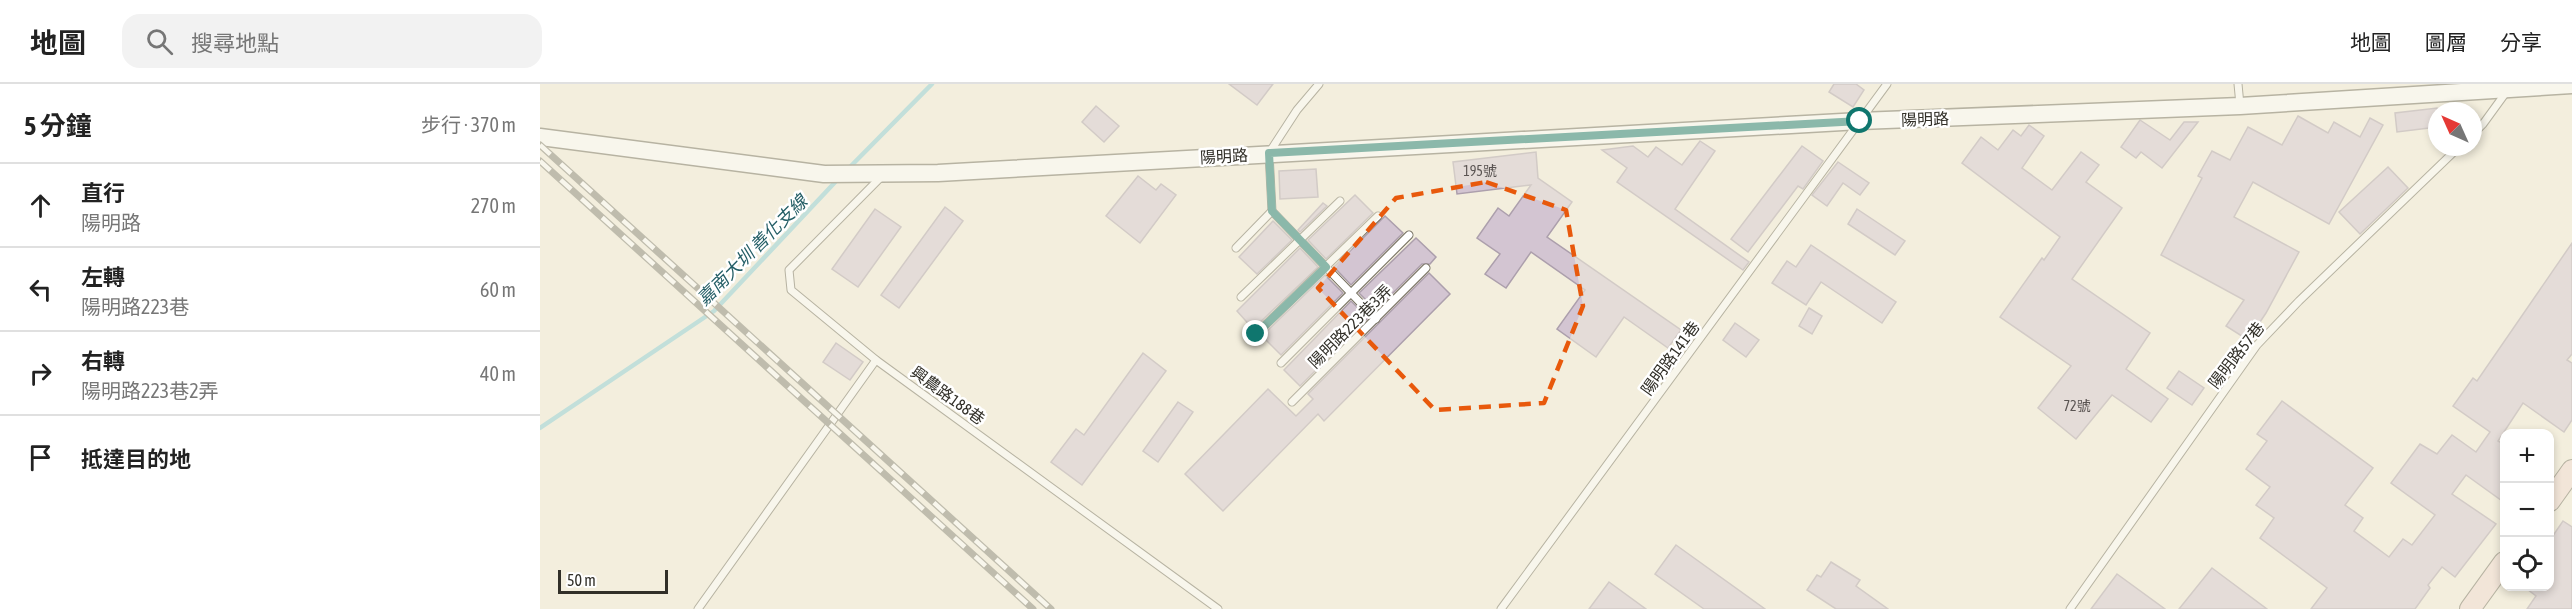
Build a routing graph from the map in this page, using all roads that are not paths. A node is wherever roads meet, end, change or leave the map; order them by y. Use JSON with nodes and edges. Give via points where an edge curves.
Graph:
{"nodes":[{"id":1,"x":1319,"y":84,"type":"edge"},
{"id":2,"x":1887,"y":84,"type":"edge"},
{"id":3,"x":2238,"y":84,"type":"edge"},
{"id":4,"x":2572,"y":85,"type":"edge"},
{"id":5,"x":2509,"y":86,"type":"edge"},
{"id":6,"x":2240,"y":105,"type":"junction"},
{"id":7,"x":1860,"y":121,"type":"junction"},
{"id":8,"x":2482,"y":125,"type":"edge"},
{"id":9,"x":540,"y":137,"type":"edge"},
{"id":10,"x":1269,"y":153,"type":"junction"},
{"id":11,"x":2450,"y":156,"type":"edge"},
{"id":12,"x":883,"y":174,"type":"junction"},
{"id":13,"x":1340,"y":201,"type":"dead end"},
{"id":14,"x":1272,"y":211,"type":"junction"},
{"id":15,"x":1378,"y":216,"type":"dead end"},
{"id":16,"x":1409,"y":236,"type":"dead end"},
{"id":17,"x":1299,"y":239,"type":"junction"},
{"id":18,"x":1236,"y":248,"type":"dead end"},
{"id":19,"x":1326,"y":267,"type":"junction"},
{"id":20,"x":1426,"y":268,"type":"dead end"},
{"id":21,"x":1352,"y":294,"type":"junction"},
{"id":22,"x":1241,"y":297,"type":"dead end"},
{"id":23,"x":1376,"y":319,"type":"junction"},
{"id":24,"x":1256,"y":334,"type":"dead end"},
{"id":25,"x":876,"y":360,"type":"junction"},
{"id":26,"x":1281,"y":363,"type":"dead end"},
{"id":27,"x":1292,"y":402,"type":"dead end"},
{"id":28,"x":2570,"y":477,"type":"edge"},
{"id":29,"x":2554,"y":496,"type":"edge"},
{"id":30,"x":2500,"y":569,"type":"edge"},
{"id":31,"x":1216,"y":608,"type":"edge"},
{"id":32,"x":698,"y":609,"type":"edge"},
{"id":33,"x":1501,"y":609,"type":"edge"},
{"id":34,"x":2070,"y":609,"type":"edge"},
{"id":35,"x":2470,"y":609,"type":"edge"}],
"edges":[{"from":1,"to":10,"type":"lane"},
{"from":2,"to":7,"type":"lane","name":"陽明路141巷"},
{"from":3,"to":6,"type":"lane"},
{"from":4,"to":5,"type":"street","name":"陽明路"},
{"from":5,"to":6,"type":"street","name":"陽明路"},
{"from":5,"to":8,"type":"lane"},
{"from":6,"to":7,"type":"street","name":"陽明路"},
{"from":7,"to":10,"type":"street","name":"陽明路"},
{"from":7,"to":33,"type":"lane","name":"陽明路141巷"},
{"from":9,"to":12,"type":"street","name":"陽明路","via":[[824,174]]},
{"from":10,"to":12,"type":"street","name":"陽明路"},
{"from":10,"to":14,"type":"lane"},
{"from":11,"to":34,"type":"lane","name":"陽明路57巷","via":[[2257,345]]},
{"from":12,"to":25,"type":"lane","name":"興農路188巷","via":[[789,270],[791,290]]},
{"from":13,"to":17,"type":"lane"},
{"from":14,"to":17,"type":"lane"},
{"from":14,"to":18,"type":"lane"},
{"from":15,"to":19,"type":"lane"},
{"from":16,"to":21,"type":"lane"},
{"from":17,"to":19,"type":"lane"},
{"from":17,"to":22,"type":"lane"},
{"from":19,"to":21,"type":"lane"},
{"from":19,"to":24,"type":"lane"},
{"from":20,"to":23,"type":"lane","name":"陽明路223巷3弄"},
{"from":21,"to":23,"type":"lane"},
{"from":21,"to":26,"type":"lane"},
{"from":23,"to":27,"type":"lane","name":"陽明路223巷3弄"},
{"from":25,"to":31,"type":"lane","name":"興農路188巷"},
{"from":25,"to":32,"type":"lane"},
{"from":28,"to":29,"type":"main road"},
{"from":30,"to":35,"type":"main road"}]}
